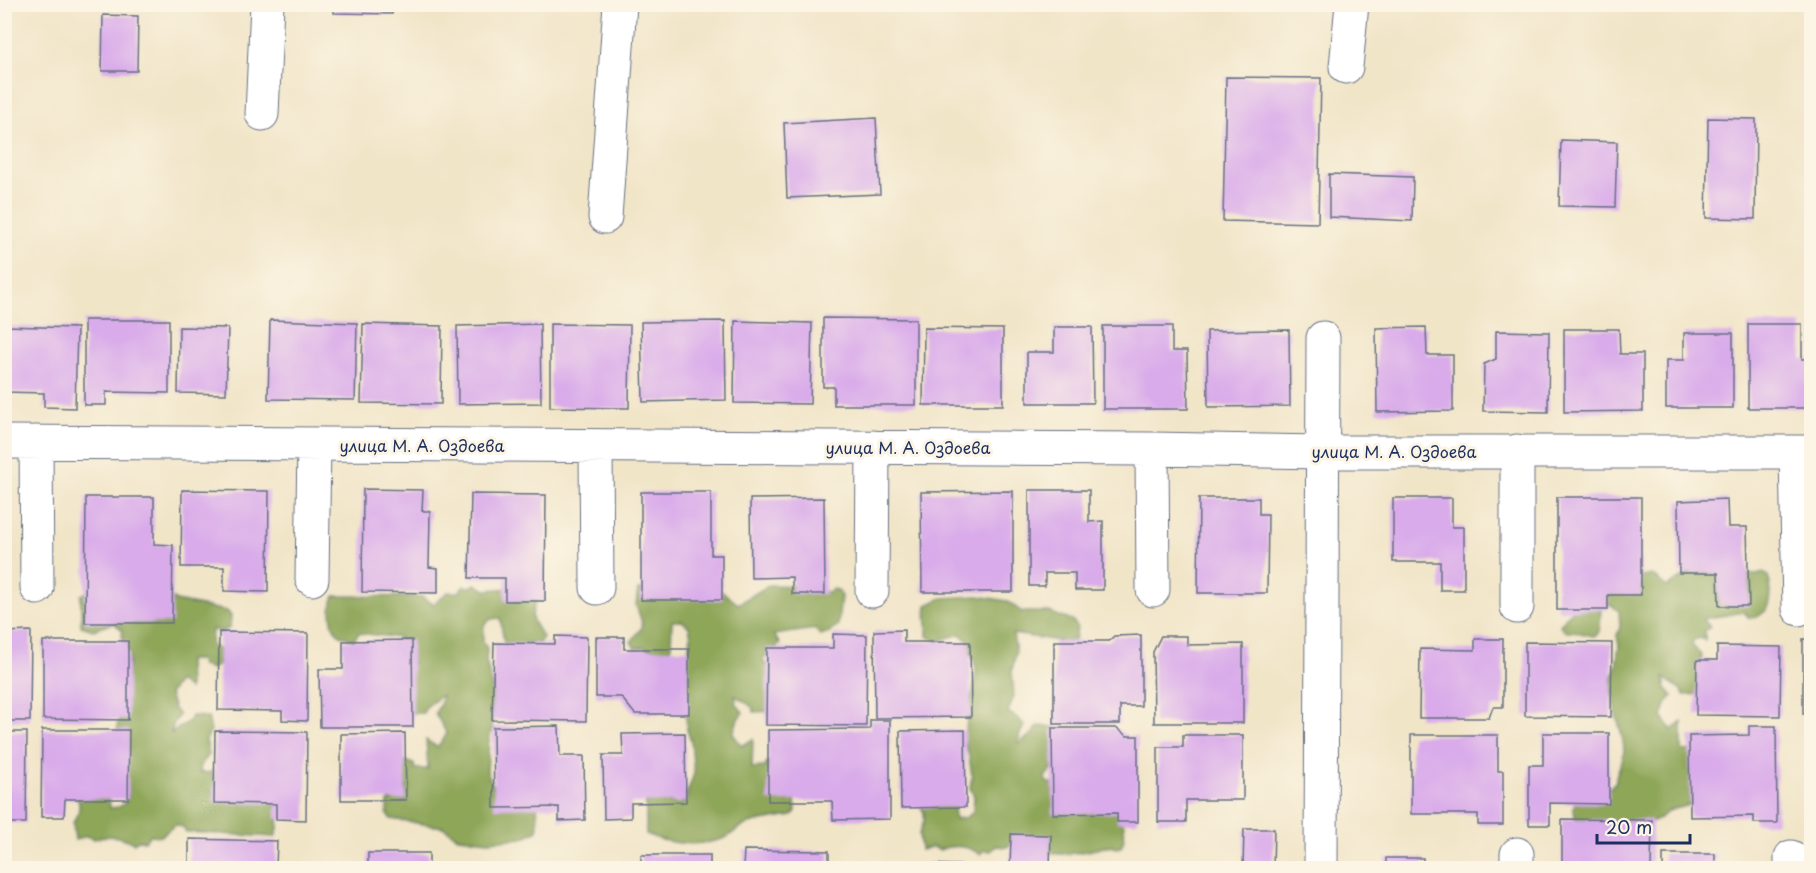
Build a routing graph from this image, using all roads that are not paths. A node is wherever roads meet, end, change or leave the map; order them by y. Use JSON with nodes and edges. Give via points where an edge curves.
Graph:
{"nodes":[{"id":1,"x":267,"y":4,"type":"edge"},
{"id":2,"x":620,"y":4,"type":"edge"},
{"id":3,"x":1352,"y":4,"type":"edge"},
{"id":4,"x":1346,"y":67,"type":"dead end"},
{"id":5,"x":262,"y":114,"type":"dead end"},
{"id":6,"x":605,"y":217,"type":"dead end"},
{"id":7,"x":1323,"y":338,"type":"dead end"},
{"id":8,"x":20,"y":442,"type":"edge"},
{"id":9,"x":314,"y":444,"type":"junction"},
{"id":10,"x":596,"y":446,"type":"junction"},
{"id":11,"x":873,"y":447,"type":"junction"},
{"id":12,"x":1152,"y":449,"type":"junction"},
{"id":13,"x":1517,"y":451,"type":"junction"},
{"id":14,"x":1323,"y":452,"type":"junction"},
{"id":15,"x":1804,"y":452,"type":"edge"},
{"id":16,"x":312,"y":579,"type":"dead end"},
{"id":17,"x":37,"y":588,"type":"dead end"},
{"id":18,"x":597,"y":588,"type":"dead end"},
{"id":19,"x":872,"y":591,"type":"dead end"},
{"id":20,"x":1153,"y":591,"type":"dead end"},
{"id":21,"x":1517,"y":607,"type":"dead end"},
{"id":22,"x":1799,"y":609,"type":"dead end"},
{"id":23,"x":1322,"y":868,"type":"edge"}],
"edges":[{"from":1,"to":5,"type":"street"},
{"from":2,"to":6,"type":"street"},
{"from":3,"to":4,"type":"street"},
{"from":7,"to":14,"type":"street"},
{"from":8,"to":9,"type":"street","name":"улица М. А. Оздоева"},
{"from":8,"to":17,"type":"street"},
{"from":9,"to":10,"type":"street","name":"улица М. А. Оздоева"},
{"from":9,"to":16,"type":"street"},
{"from":10,"to":11,"type":"street","name":"улица М. А. Оздоева"},
{"from":10,"to":18,"type":"street"},
{"from":11,"to":12,"type":"street","name":"улица М. А. Оздоева"},
{"from":11,"to":19,"type":"street"},
{"from":12,"to":14,"type":"street","name":"улица М. А. Оздоева"},
{"from":12,"to":20,"type":"street"},
{"from":13,"to":14,"type":"street","name":"улица М. А. Оздоева"},
{"from":13,"to":15,"type":"street","name":"улица М. А. Оздоева"},
{"from":13,"to":21,"type":"street"},
{"from":14,"to":23,"type":"street"},
{"from":15,"to":22,"type":"street"}]}
